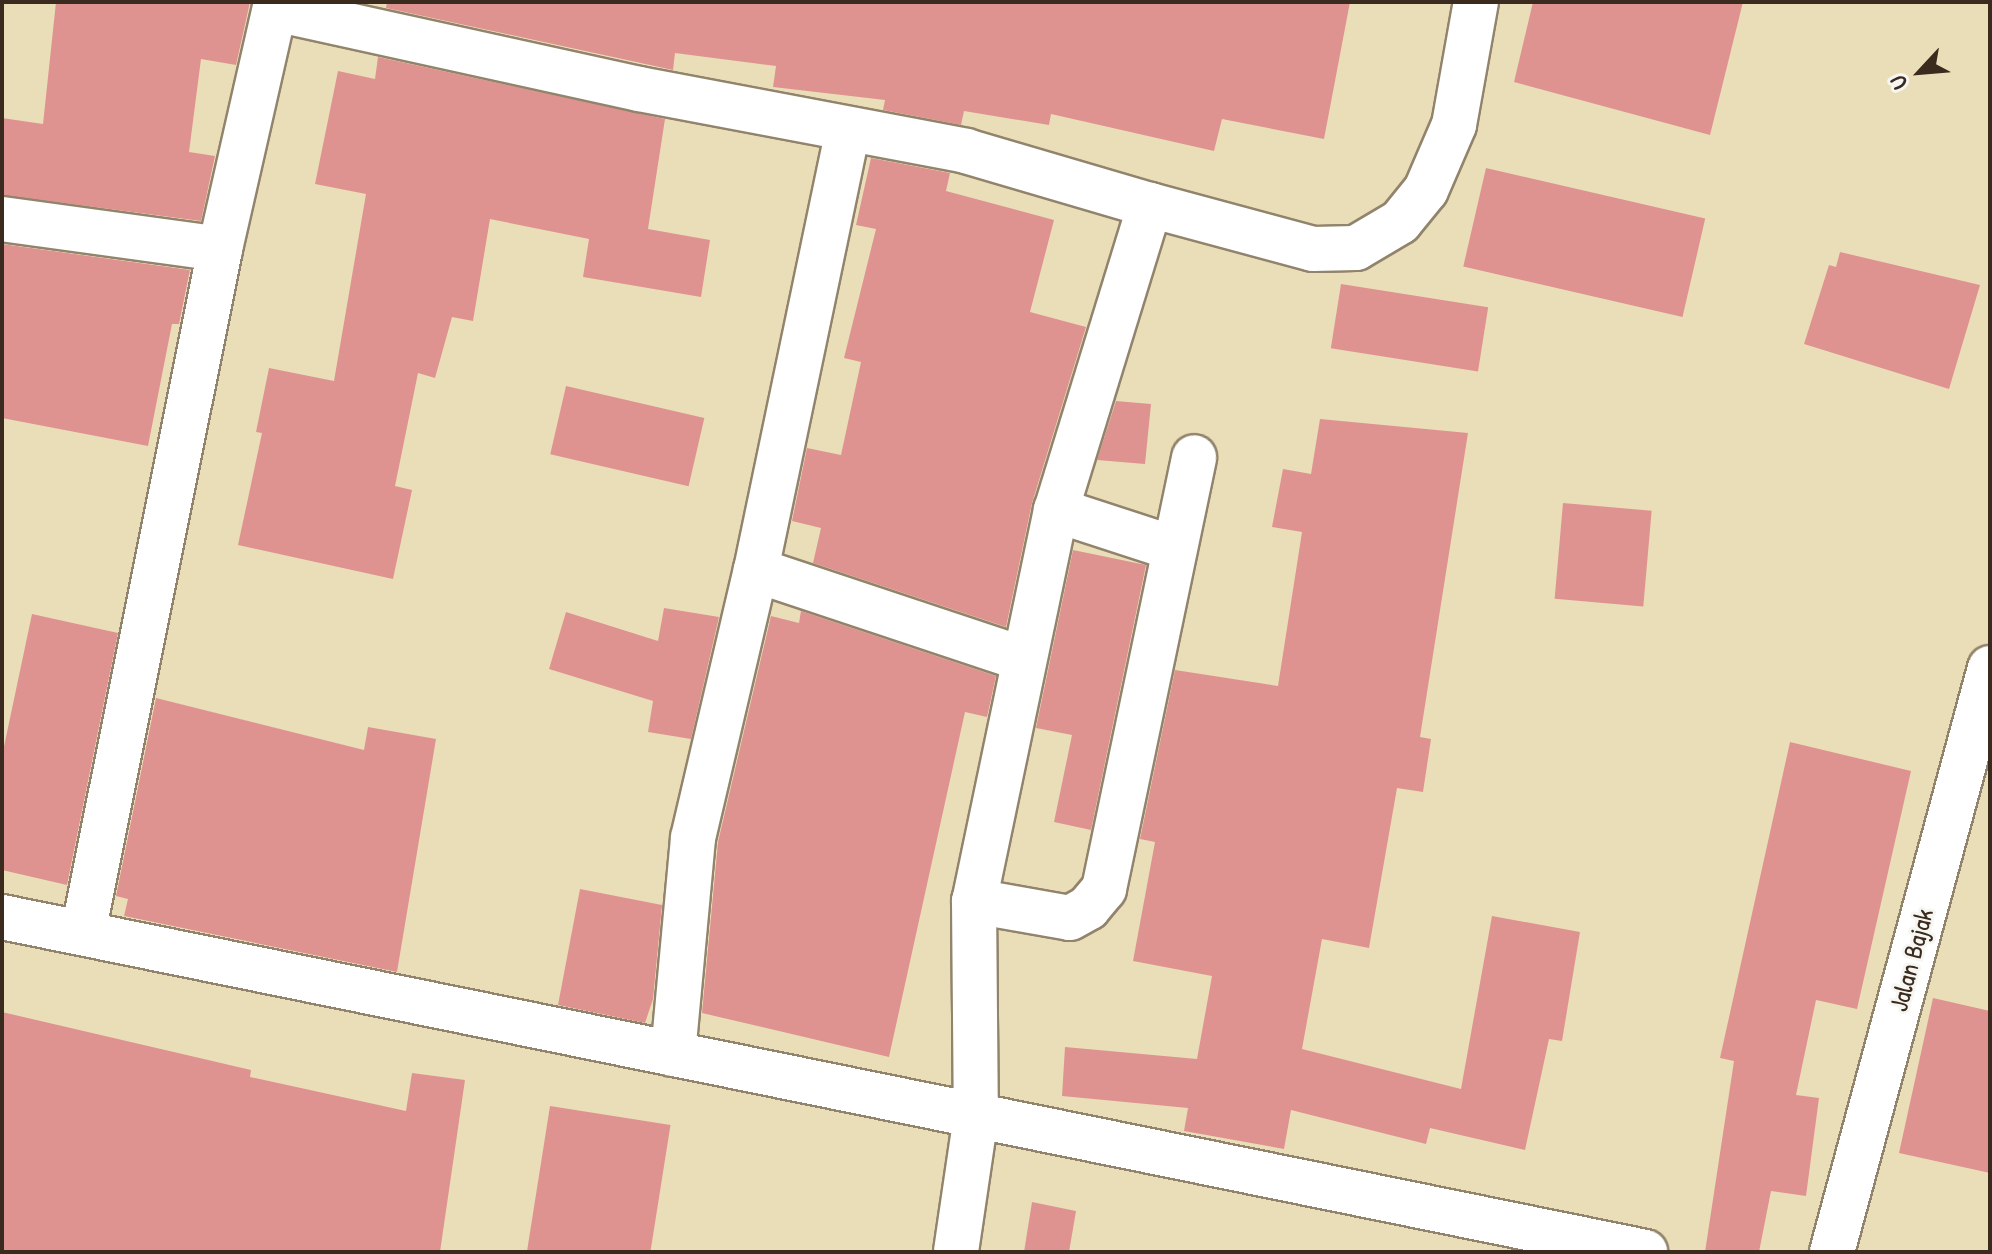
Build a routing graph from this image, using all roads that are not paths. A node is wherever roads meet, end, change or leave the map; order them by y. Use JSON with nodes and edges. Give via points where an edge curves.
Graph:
{"nodes":[{"id":1,"x":1476,"y":2,"type":"edge"},
{"id":2,"x":276,"y":5,"type":"edge"},
{"id":3,"x":848,"y":130,"type":"junction"},
{"id":4,"x":1150,"y":205,"type":"junction"},
{"id":5,"x":2,"y":219,"type":"edge"},
{"id":6,"x":220,"y":249,"type":"junction"},
{"id":7,"x":1194,"y":457,"type":"dead end"},
{"id":8,"x":1056,"y":510,"type":"junction"},
{"id":9,"x":1173,"y":548,"type":"junction"},
{"id":10,"x":756,"y":570,"type":"junction"},
{"id":11,"x":1021,"y":658,"type":"junction"},
{"id":12,"x":1990,"y":668,"type":"edge"},
{"id":13,"x":974,"y":901,"type":"junction"},
{"id":14,"x":2,"y":917,"type":"edge"},
{"id":15,"x":83,"y":933,"type":"junction"},
{"id":16,"x":673,"y":1054,"type":"junction"},
{"id":17,"x":976,"y":1116,"type":"junction"},
{"id":18,"x":956,"y":1252,"type":"edge"},
{"id":19,"x":1645,"y":1252,"type":"edge"},
{"id":20,"x":1832,"y":1252,"type":"edge"}],
"edges":[{"from":1,"to":4,"type":"street","via":[[1454,125],[1426,190],[1400,222],[1356,248],[1313,249]]},
{"from":2,"to":3,"type":"street"},
{"from":2,"to":6,"type":"street"},
{"from":3,"to":4,"type":"street","via":[[966,151]]},
{"from":3,"to":10,"type":"street"},
{"from":4,"to":8,"type":"street"},
{"from":5,"to":6,"type":"street"},
{"from":6,"to":15,"type":"street"},
{"from":7,"to":9,"type":"street"},
{"from":8,"to":9,"type":"street"},
{"from":8,"to":11,"type":"street"},
{"from":9,"to":13,"type":"street","via":[[1104,889],[1088,908],[1070,918]]},
{"from":10,"to":11,"type":"street"},
{"from":10,"to":16,"type":"street","via":[[693,838]]},
{"from":11,"to":13,"type":"street"},
{"from":12,"to":20,"type":"street","name":"Jalan Bajak"},
{"from":13,"to":17,"type":"street"},
{"from":14,"to":15,"type":"street"},
{"from":15,"to":16,"type":"street"},
{"from":16,"to":17,"type":"street"},
{"from":17,"to":18,"type":"street"},
{"from":17,"to":19,"type":"street"}]}
